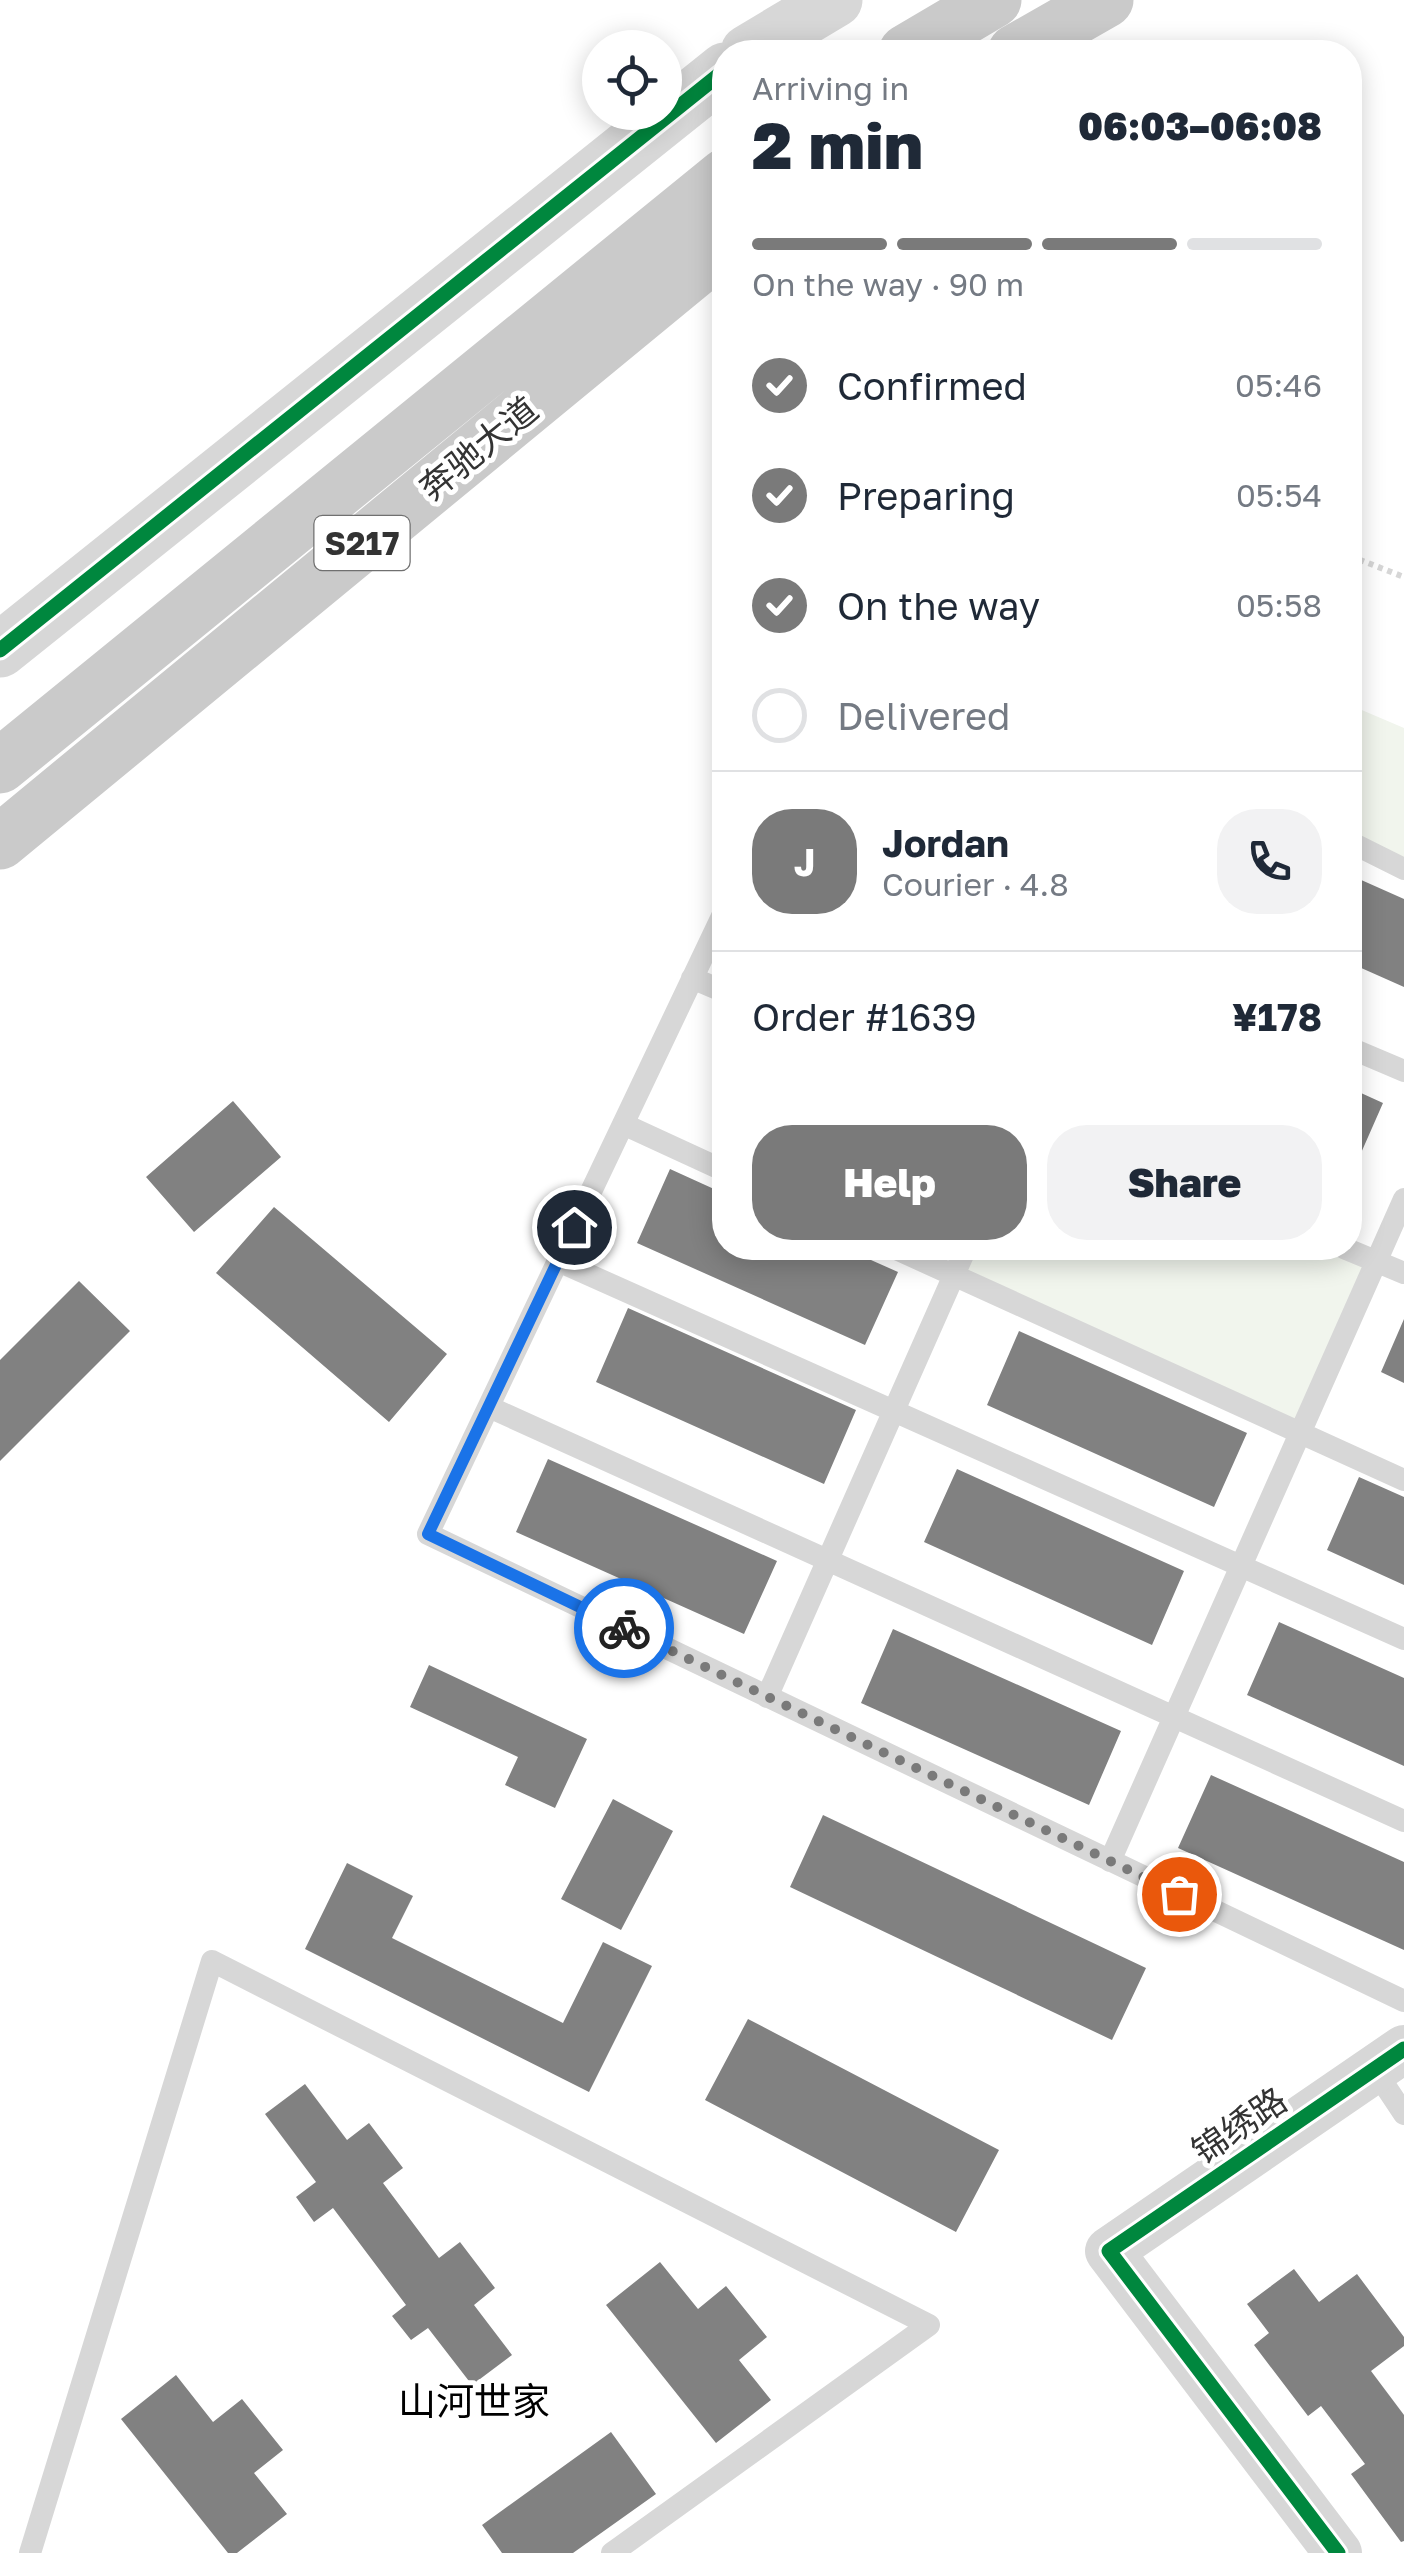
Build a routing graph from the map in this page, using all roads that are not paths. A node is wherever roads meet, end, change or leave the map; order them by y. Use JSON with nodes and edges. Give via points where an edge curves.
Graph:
{"nodes":[{"id":1,"x":835,"y":0,"type":"edge"},
{"id":2,"x":994,"y":0,"type":"edge"},
{"id":3,"x":1106,"y":0,"type":"edge"},
{"id":4,"x":768,"y":40,"type":"edge"},
{"id":5,"x":926,"y":40,"type":"edge"},
{"id":6,"x":1036,"y":40,"type":"edge"},
{"id":7,"x":712,"y":80,"type":"edge"},
{"id":8,"x":712,"y":187,"type":"edge"},
{"id":9,"x":712,"y":256,"type":"edge"},
{"id":10,"x":0,"y":650,"type":"edge"},
{"id":11,"x":0,"y":766,"type":"edge"},
{"id":12,"x":0,"y":842,"type":"edge"},
{"id":13,"x":1362,"y":848,"type":"edge"},
{"id":14,"x":1404,"y":869,"type":"edge"},
{"id":15,"x":712,"y":937,"type":"edge"},
{"id":16,"x":692,"y":978,"type":"junction"},
{"id":17,"x":712,"y":986,"type":"edge"},
{"id":18,"x":1362,"y":1053,"type":"edge"},
{"id":19,"x":1404,"y":1072,"type":"edge"},
{"id":20,"x":623,"y":1124,"type":"junction"},
{"id":21,"x":712,"y":1164,"type":"edge"},
{"id":22,"x":1404,"y":1199,"type":"edge"},
{"id":23,"x":1362,"y":1255,"type":"edge"},
{"id":24,"x":921,"y":1260,"type":"edge"},
{"id":25,"x":961,"y":1260,"type":"edge"},
{"id":26,"x":558,"y":1261,"type":"junction"},
{"id":27,"x":1376,"y":1261,"type":"junction"},
{"id":28,"x":1404,"y":1272,"type":"edge"},
{"id":29,"x":954,"y":1275,"type":"junction"},
{"id":30,"x":488,"y":1406,"type":"junction"},
{"id":31,"x":893,"y":1411,"type":"junction"},
{"id":32,"x":1300,"y":1433,"type":"junction"},
{"id":33,"x":1404,"y":1480,"type":"edge"},
{"id":34,"x":827,"y":1560,"type":"junction"},
{"id":35,"x":1241,"y":1566,"type":"junction"},
{"id":36,"x":1404,"y":1638,"type":"edge"},
{"id":37,"x":767,"y":1697,"type":"junction"},
{"id":38,"x":1174,"y":1717,"type":"junction"},
{"id":39,"x":1404,"y":1821,"type":"edge"},
{"id":40,"x":1110,"y":1861,"type":"junction"},
{"id":41,"x":1404,"y":2001,"type":"edge"},
{"id":42,"x":1389,"y":2059,"type":"edge"},
{"id":43,"x":1404,"y":2114,"type":"edge"},
{"id":44,"x":30,"y":2553,"type":"edge"},
{"id":45,"x":612,"y":2553,"type":"edge"},
{"id":46,"x":1338,"y":2553,"type":"edge"}],
"edges":[{"from":1,"to":4,"type":"street"},
{"from":2,"to":5,"type":"main road"},
{"from":3,"to":6,"type":"main road"},
{"from":7,"to":10,"type":"street"},
{"from":8,"to":11,"type":"main road","name":"奔驰大道","number":"S217"},
{"from":9,"to":12,"type":"main road","name":"奔驰大道","number":"S217"},
{"from":13,"to":14,"type":"lane"},
{"from":15,"to":16,"type":"lane"},
{"from":16,"to":17,"type":"lane"},
{"from":16,"to":20,"type":"lane"},
{"from":18,"to":19,"type":"lane"},
{"from":20,"to":21,"type":"lane"},
{"from":20,"to":26,"type":"lane"},
{"from":22,"to":27,"type":"lane"},
{"from":23,"to":27,"type":"lane"},
{"from":24,"to":29,"type":"lane"},
{"from":25,"to":29,"type":"lane"},
{"from":26,"to":30,"type":"lane"},
{"from":26,"to":31,"type":"lane"},
{"from":27,"to":28,"type":"lane"},
{"from":27,"to":32,"type":"lane"},
{"from":29,"to":31,"type":"lane"},
{"from":29,"to":32,"type":"lane"},
{"from":30,"to":34,"type":"lane"},
{"from":30,"to":37,"type":"lane","via":[[428,1534]]},
{"from":31,"to":34,"type":"lane"},
{"from":31,"to":35,"type":"lane"},
{"from":32,"to":33,"type":"lane"},
{"from":32,"to":35,"type":"lane"},
{"from":34,"to":37,"type":"lane"},
{"from":34,"to":38,"type":"lane"},
{"from":35,"to":36,"type":"lane"},
{"from":35,"to":38,"type":"lane"},
{"from":37,"to":40,"type":"lane"},
{"from":38,"to":39,"type":"lane"},
{"from":38,"to":40,"type":"lane"},
{"from":40,"to":41,"type":"lane"},
{"from":42,"to":43,"type":"lane"},
{"from":42,"to":46,"type":"street","name":"锦绣路","via":[[1109,2251]]},
{"from":44,"to":45,"type":"lane","via":[[212,1961],[928,2325]]}]}
